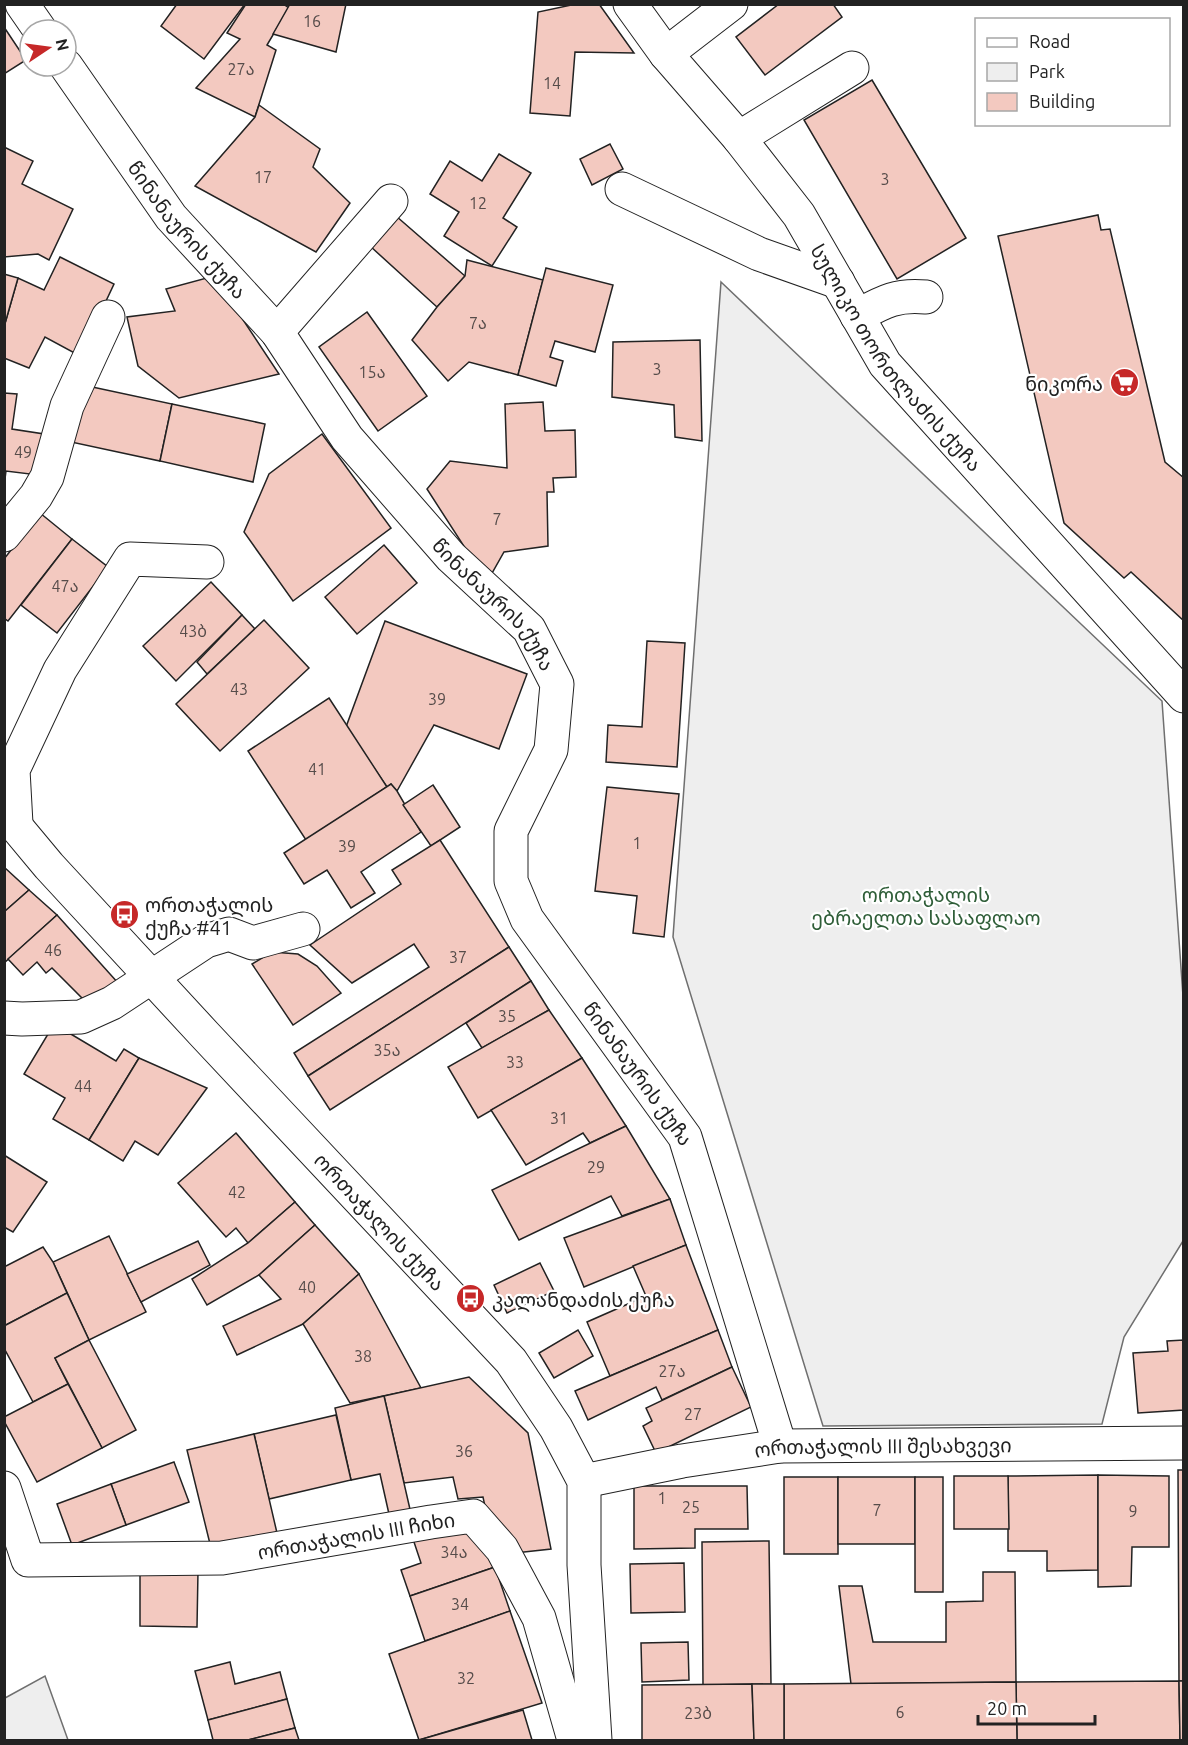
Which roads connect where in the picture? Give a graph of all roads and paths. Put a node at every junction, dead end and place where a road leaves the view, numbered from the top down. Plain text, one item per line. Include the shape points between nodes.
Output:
1 (22, 4) edge
2 (630, 4) edge
3 (731, 4) edge
4 (32, 18) edge
5 (666, 54) junction
6 (852, 68) dead end
7 (74, 78) edge
8 (739, 138) junction
9 (622, 189) dead end
10 (392, 201) dead end
11 (838, 282) junction
12 (926, 297) dead end
13 (857, 316) junction
14 (108, 317) dead end
15 (277, 332) junction
16 (4, 535) edge
17 (207, 562) dead end
18 (1184, 696) edge
19 (10, 818) edge
20 (303, 929) dead end
21 (153, 977) junction
22 (4, 1018) edge
23 (1184, 1443) edge
24 (780, 1446) junction
25 (584, 1481) junction
26 (4, 1488) edge
27 (574, 1740) edge
28 (595, 1740) edge

1 - 4 street
2 - 5 street, სულიკო თორთლაძის ქუჩა
3 - 5 street
5 - 8 street, სულიკო თორთლაძის ქუჩა
6 - 8 street
7 - 15 street, წინანაურის ქუჩა via 171,217
8 - 11 street, სულიკო თორთლაძის ქუჩა via 799,215
9 - 11 street via 759,254
10 - 15 street
11 - 13 street, სულიკო თორთლაძის ქუჩა
12 - 13 street via 889,298
13 - 18 street, სულიკო თორთლაძის ქუჩა via 885,364
14 - 16 street via 67,406 47,477
15 - 24 street, წინანაურის ქუჩა via 347,438 451,557 529,629 557,684 550,750 511,831 511,881 527,919 686,1137
17 - 19 street via 130,559 60,670 13,770
19 - 21 street, ორთაჭალის ქუჩა via 49,866
20 - 21 street via 253,943 229,934 206,941
21 - 22 street via 81,1017
21 - 25 street, ორთაჭალის ქუჩა via 511,1361 556,1428
23 - 24 street, ორთაჭალის III შესახვევი
24 - 25 street, ორთაჭალის III შესახვევი
25 - 28 street, ორთაჭალის ქუჩა via 584,1565
26 - 27 street, ორთაჭალის III ჩიხი via 28,1560 222,1558 473,1516 502,1549 539,1618

